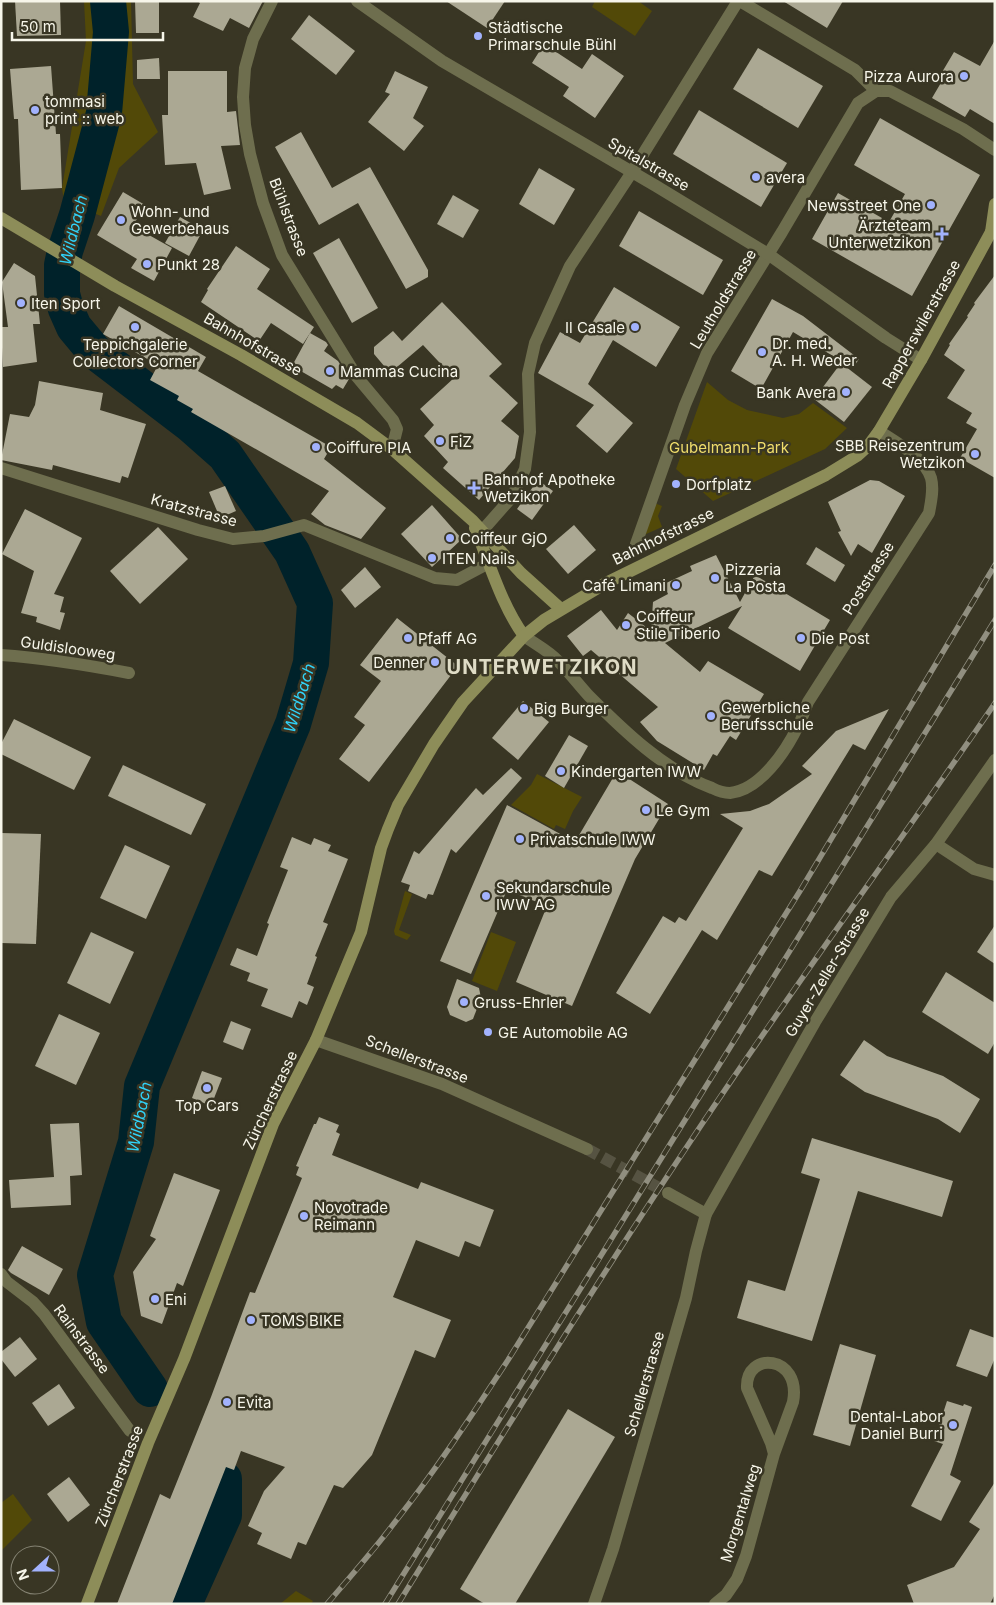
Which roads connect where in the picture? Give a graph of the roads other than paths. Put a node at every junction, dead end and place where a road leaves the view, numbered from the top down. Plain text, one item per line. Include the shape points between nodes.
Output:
1 (272, 1) edge
2 (357, 1) edge
3 (739, 1) edge
4 (876, 91) junction
5 (995, 150) edge
6 (632, 172) junction
7 (995, 204) edge
8 (1, 218) edge
9 (993, 230) edge
10 (768, 254) junction
11 (921, 360) junction
12 (879, 431) junction
13 (392, 449) junction
14 (1, 468) edge
15 (477, 526) junction
16 (636, 544) dead end
17 (489, 563) junction
18 (561, 608) junction
19 (524, 636) junction
20 (1, 656) edge
21 (129, 673) dead end
22 (995, 760) edge
23 (936, 844) junction
24 (995, 875) edge
25 (316, 1040) junction
26 (588, 1149) tunnel mouth
27 (668, 1193) tunnel mouth
28 (706, 1214) junction
29 (1, 1274) edge
30 (130, 1432) dead end
31 (774, 1454) junction
32 (597, 1603) edge
33 (87, 1604) edge
34 (715, 1604) edge

1 - 13 street, Bühlstrasse via 253,39 245,68 245,125 263,203 282,255 357,377 393,420 397,429
2 - 6 street, Spitalstrasse via 442,61
3 - 4 street via 855,70
3 - 6 street
4 - 5 street via 890,91 963,129
4 - 10 street, Leutholdstrasse via 858,103
6 - 10 street, Spitalstrasse
6 - 15 street via 570,266 534,343 528,374 530,432 525,469 512,497
7 - 9 main road, Rapperswilerstrasse
8 - 13 main road, Bahnhofstrasse via 357,423
9 - 11 main road, Rapperswilerstrasse
10 - 11 street, Spitalstrasse
10 - 16 street, Leutholdstrasse via 707,354 685,405
11 - 12 main road, Rapperswilerstrasse
12 - 18 main road, Bahnhofstrasse via 868,446 845,465 597,587
12 - 19 street, Poststrasse via 920,461 931,478 929,513 808,702 777,762 744,788 731,793 722,792 700,784 662,760 622,728 557,660
13 - 15 main road, Bahnhofstrasse
14 - 17 street, Kratzstrasse via 233,539 264,536 304,526 435,578 457,580
15 - 17 main road, Bahnhofstrasse
15 - 18 main road, Bahnhofstrasse via 521,573
17 - 19 main road, Bahnhofstrasse via 513,620
18 - 19 main road, Bahnhofstrasse
19 - 25 main road, Zürcherstrasse via 463,702 398,805 381,848 361,932
20 - 21 street, Guldislooweg via 28,657
22 - 23 street, Guyer-Zeller-Strasse
23 - 24 street via 974,869
23 - 28 street, Guyer-Zeller-Strasse via 891,897 815,1022
25 - 26 street, Schellerstrasse via 442,1084
25 - 33 main road, Zürcherstrasse via 273,1124
27 - 28 street
28 - 32 street, Schellerstrasse via 683,1307
29 - 30 street, Rainstrasse via 44,1314
31 - 31 street, Morgentalweg via 793,1402 794,1384 785,1369 769,1363 754,1368 747,1379 747,1388
31 - 34 street, Morgentalweg via 737,1579

